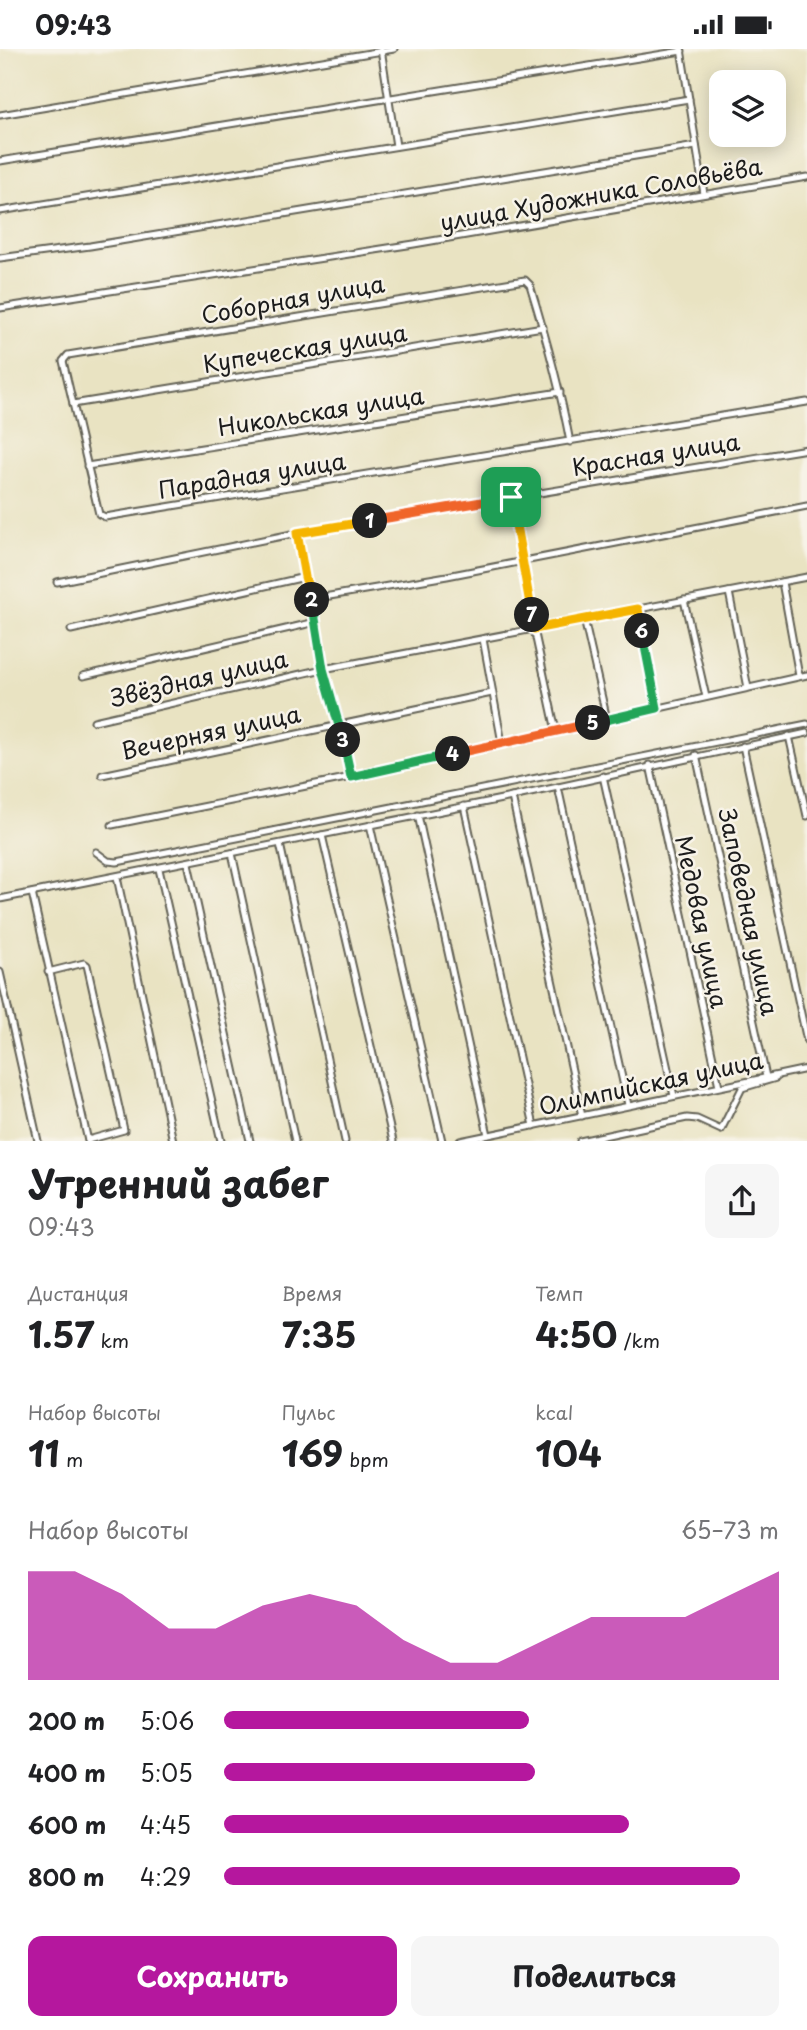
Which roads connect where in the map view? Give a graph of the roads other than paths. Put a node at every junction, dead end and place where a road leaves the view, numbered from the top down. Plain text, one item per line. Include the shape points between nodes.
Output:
1 (394, 49) edge
2 (381, 50) edge
3 (681, 50) edge
4 (387, 99) junction
5 (689, 99) junction
6 (0, 115) edge
7 (396, 146) junction
8 (696, 146) junction
9 (0, 161) edge
10 (807, 179) edge
11 (704, 194) junction
12 (0, 211) edge
13 (0, 258) edge
14 (0, 308) edge
15 (543, 327) junction
16 (64, 358) joint
17 (560, 392) junction
18 (807, 402) edge
19 (73, 404) junction
20 (570, 442) junction
21 (807, 449) edge
22 (87, 466) junction
23 (511, 497) junction
24 (807, 506) edge
25 (297, 533) junction
26 (522, 561) junction
27 (305, 577) junction
28 (807, 577) edge
29 (57, 582) dead end
30 (782, 582) junction
31 (729, 592) junction
32 (312, 599) junction
33 (684, 600) junction
34 (638, 609) junction
35 (584, 619) junction
36 (316, 622) junction
37 (534, 629) junction
38 (71, 630) dead end
39 (483, 639) junction
40 (323, 669) junction
41 (807, 675) edge
42 (83, 676) dead end
43 (799, 677) junction
44 (748, 688) junction
45 (492, 693) junction
46 (706, 697) junction
47 (657, 708) junction
48 (607, 720) junction
49 (94, 721) dead end
50 (340, 723) junction
51 (807, 724) edge
52 (556, 731) junction
53 (807, 733) edge
54 (789, 736) junction
55 (502, 743) junction
56 (743, 746) junction
57 (696, 755) junction
58 (650, 765) junction
59 (102, 775) dead end
60 (603, 776) junction
61 (351, 777) junction
62 (558, 787) junction
63 (512, 797) junction
64 (464, 806) junction
65 (418, 815) junction
66 (807, 816) edge
67 (112, 825) dead end
68 (370, 825) junction
69 (323, 835) junction
70 (280, 844) junction
71 (96, 852) dead end
72 (232, 853) junction
73 (188, 863) junction
74 (159, 869) junction
75 (117, 877) junction
76 (32, 893) junction
77 (0, 899) edge
78 (0, 972) edge
79 (48, 972) junction
80 (807, 1041) edge
81 (807, 1071) edge
82 (766, 1077) junction
83 (719, 1086) junction
84 (674, 1096) junction
85 (628, 1105) junction
86 (582, 1116) junction
87 (534, 1126) junction
88 (488, 1135) junction
89 (38, 1141) edge
90 (88, 1141) edge
91 (173, 1141) edge
92 (220, 1141) edge
93 (250, 1141) edge
94 (295, 1141) edge
95 (345, 1141) edge
96 (393, 1141) edge
97 (442, 1141) edge
98 (460, 1141) edge
99 (580, 1141) edge

1 - 2 street
2 - 4 street
2 - 6 street
3 - 4 street
3 - 5 street
4 - 7 street
4 - 9 street
5 - 7 street
5 - 8 street
7 - 12 street
8 - 11 street
8 - 13 street
10 - 11 street, улица Художника Соловьёва
11 - 14 street, улица Художника Соловьёва
15 - 16 street, Соборная улица via 528,281 523,280
15 - 17 street
15 - 19 street, Купеческая улица
16 - 19 street, Парадная улица
17 - 20 street
17 - 22 street, Никольская улица
18 - 20 street, Парадная улица
19 - 22 street, Парадная улица
20 - 22 street, Парадная улица via 105,517 99,514
21 - 23 street, Красная улица
23 - 25 street, Красная улица
23 - 26 street
24 - 26 street
25 - 27 street
25 - 29 street, Красная улица
26 - 32 street
26 - 37 street
27 - 32 street
27 - 38 street
28 - 30 street, Звёздная улица
30 - 31 street, Звёздная улица
30 - 43 street
31 - 33 street, Звёздная улица
31 - 44 street
32 - 36 street
33 - 34 street, Звёздная улица
33 - 46 street
34 - 35 street, Звёздная улица
34 - 47 street
35 - 37 street, Звёздная улица
35 - 48 street
36 - 40 street
36 - 42 street
37 - 39 street, Звёздная улица
37 - 52 street
39 - 40 street, Звёздная улица
39 - 45 street
40 - 49 street, Звёздная улица
40 - 50 street
41 - 43 street
43 - 44 street
44 - 46 street
45 - 50 street, Вечерняя улица
45 - 55 street
46 - 47 street
47 - 48 street
48 - 52 street
50 - 59 street, Вечерняя улица
50 - 61 street
51 - 71 street via 117,862
52 - 55 street
53 - 54 street
54 - 56 street
54 - 66 street
55 - 61 street
56 - 57 street
56 - 80 street
57 - 58 street
57 - 82 street, Заповедная улица
58 - 60 street
58 - 83 street, Медовая улица
60 - 62 street
60 - 84 street
61 - 67 street
62 - 63 street
62 - 85 street
63 - 64 street
63 - 86 street
64 - 65 street
64 - 87 street
65 - 68 street
65 - 88 street
68 - 69 street
68 - 97 street
69 - 70 street
69 - 96 street
70 - 72 street
70 - 95 street
72 - 73 street
72 - 94 street
73 - 74 street
73 - 93 street
74 - 75 street
74 - 92 street
75 - 76 street
75 - 91 street
76 - 77 street
76 - 79 street
78 - 89 street
79 - 90 street
79 - 90 street via 87,965 124,1129
81 - 82 street, Олимпийская улица
81 - 99 street, Олимпийская улица via 742,1088 721,1130 687,1118
82 - 83 street, Олимпийская улица
83 - 84 street, Олимпийская улица
84 - 85 street, Олимпийская улица
85 - 86 street, Олимпийская улица
86 - 87 street, Олимпийская улица
87 - 88 street, Олимпийская улица
88 - 98 street, Олимпийская улица

